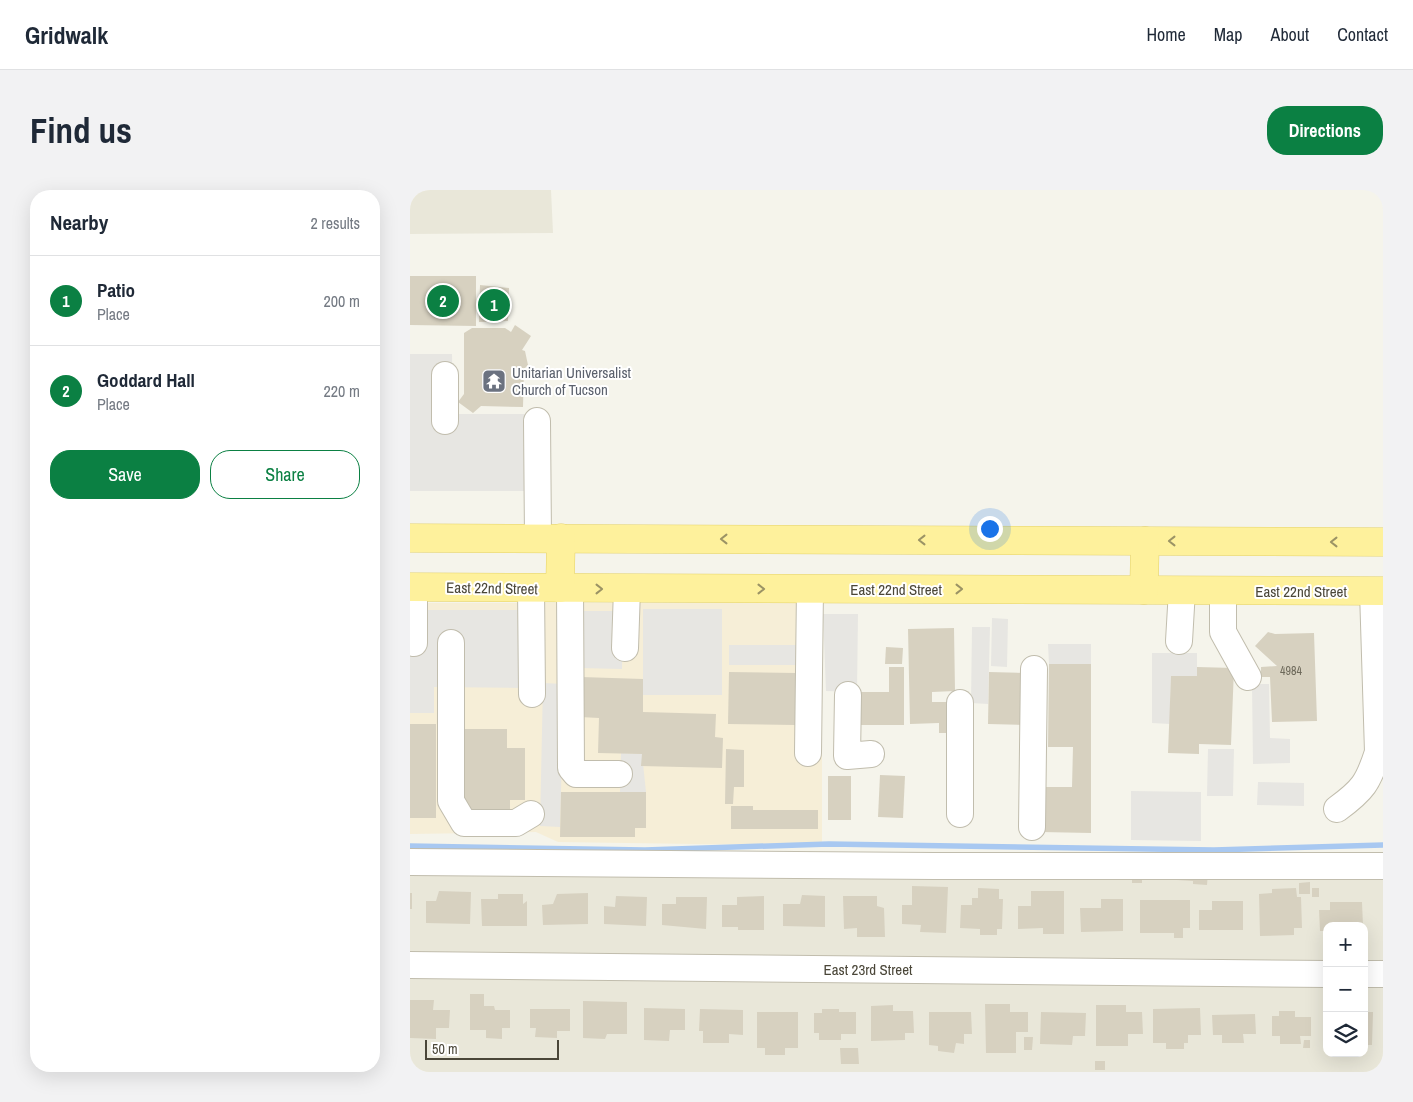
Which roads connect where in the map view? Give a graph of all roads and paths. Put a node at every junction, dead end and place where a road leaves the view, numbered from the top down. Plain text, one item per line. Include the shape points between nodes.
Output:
1 (445, 375) dead end
2 (445, 421) dead end
3 (538, 421) dead end
4 (410, 538) edge
5 (550, 538) junction
6 (1145, 541) junction
7 (1383, 542) edge
8 (412, 587) edge
9 (531, 588) junction
10 (565, 588) junction
11 (627, 589) junction
12 (810, 589) junction
13 (1144, 590) junction
14 (1182, 590) junction
15 (1223, 590) junction
16 (1378, 591) edge
17 (1179, 641) dead end
18 (414, 643) dead end
19 (451, 643) dead end
20 (625, 648) dead end
21 (1034, 669) dead end
22 (1248, 677) dead end
23 (532, 694) dead end
24 (848, 695) dead end
25 (960, 703) dead end
26 (808, 753) dead end
27 (871, 754) dead end
28 (619, 774) dead end
29 (1337, 809) dead end
30 (531, 814) dead end
31 (960, 814) dead end
32 (1032, 827) dead end
33 (410, 862) edge
34 (1383, 866) edge
35 (410, 966) edge
36 (1323, 974) edge
37 (1368, 974) edge
38 (1383, 974) edge

1 - 2 street
3 - 5 street
4 - 5 main road
6 -> 5 main road
5 - 10 main road
7 -> 6 main road
6 - 13 main road
8 - 9 main road, East 22nd Street
8 - 18 street
9 - 10 main road, East 22nd Street
9 - 23 street
10 -> 11 main road, East 22nd Street
10 - 28 street via 571,768 576,774
11 -> 12 main road, East 22nd Street
11 - 20 street
12 -> 13 main road, East 22nd Street
12 - 26 street
13 - 14 main road, East 22nd Street
14 - 15 main road, East 22nd Street
14 - 17 street
15 - 16 main road, East 22nd Street
15 - 22 street via 1223,632
16 - 29 street via 1378,752 1360,792
19 - 30 street via 451,801 464,823 516,822
21 - 32 street
24 - 27 street via 847,756
25 - 31 street
33 - 34 street
35 - 36 street, East 23rd Street
37 - 38 street

